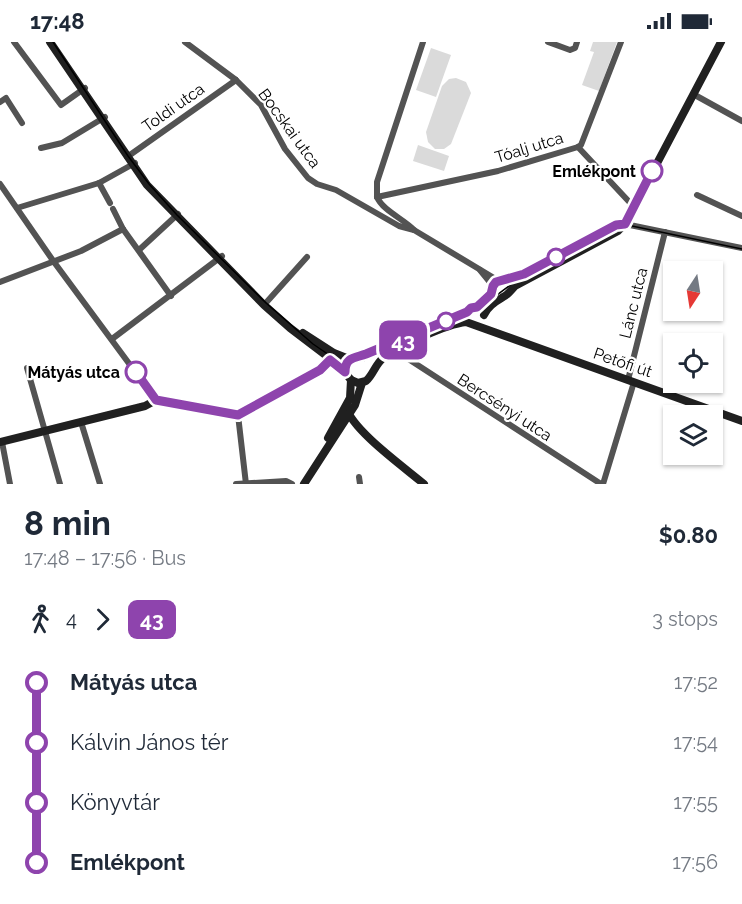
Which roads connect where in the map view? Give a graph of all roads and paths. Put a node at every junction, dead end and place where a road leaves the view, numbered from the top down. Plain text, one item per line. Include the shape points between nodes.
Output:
1 (15, 42) edge
2 (50, 42) edge
3 (55, 42) edge
4 (185, 42) edge
5 (423, 42) edge
6 (548, 42) edge
7 (577, 42) edge
8 (621, 42) edge
9 (721, 42) edge
10 (236, 80) junction
11 (84, 89) junction
12 (693, 94) junction
13 (0, 102) edge
14 (104, 118) junction
15 (742, 121) edge
16 (22, 123) dead end
17 (578, 147) junction
18 (41, 148) dead end
19 (128, 156) junction
20 (134, 164) junction
21 (99, 183) junction
22 (0, 184) edge
23 (697, 195) dead end
24 (377, 197) junction
25 (633, 207) junction
26 (17, 208) junction
27 (177, 215) junction
28 (742, 216) edge
29 (625, 224) junction
30 (123, 229) junction
31 (414, 230) junction
32 (665, 232) junction
33 (742, 248) edge
34 (139, 250) junction
35 (307, 256) dead end
36 (221, 257) junction
37 (54, 262) junction
38 (0, 282) edge
39 (496, 284) junction
40 (509, 291) junction
41 (171, 296) junction
42 (501, 298) junction
43 (266, 303) junction
44 (477, 307) junction
45 (467, 312) junction
46 (484, 317) junction
47 (473, 323) junction
48 (493, 332) junction
49 (112, 339) junction
50 (396, 351) junction
51 (362, 356) junction
52 (349, 359) junction
53 (328, 362) junction
54 (27, 368) dead end
55 (373, 371) junction
56 (345, 372) junction
57 (351, 380) junction
58 (631, 381) junction
59 (362, 383) junction
60 (156, 400) junction
61 (347, 411) junction
62 (238, 415) junction
63 (742, 421) edge
64 (81, 422) junction
65 (360, 429) junction
66 (45, 431) junction
67 (335, 436) junction
68 (1, 442) edge
69 (316, 463) junction
70 (246, 483) edge
71 (10, 484) edge
72 (60, 484) edge
73 (100, 484) edge
74 (236, 484) edge
75 (292, 484) edge
76 (304, 484) edge
77 (424, 484) edge
78 (602, 484) edge

1 - 11 street via 61,105
2 - 11 street
3 - 11 street
4 - 10 street, Bocskai utca
5 - 24 street via 378,182
6 - 7 street via 570,50
8 - 17 street, Tóalj utca
9 - 12 street
10 - 19 street, Toldi utca
10 - 31 street, Bocskai utca via 261,105 285,149 308,178 399,226
11 - 14 street
12 - 15 street
12 - 25 street
13 - 16 street via 6,98
14 - 18 street via 62,143
14 - 19 street
17 - 24 street, Tóalj utca via 498,171
17 - 25 street
19 - 20 street
20 - 21 street
20 - 27 street
21 - 26 street
21 - 30 street
22 - 26 street
23 - 28 street
24 - 31 street, Bocskai utca
25 - 29 street
26 - 37 street
27 - 34 street
27 - 36 street
29 - 32 street
29 - 39 street
29 - 40 street
30 - 34 street
30 - 37 street
31 - 39 street, Bocskai utca via 472,264
32 - 33 street
32 - 58 street, Lánc utca
34 - 41 street
35 - 43 street
36 - 41 street
36 - 43 street
37 - 38 street
37 - 49 street
39 - 40 street via 507,284
39 - 42 street via 494,294
39 - 44 street
40 - 42 street
41 - 49 street
42 - 46 street via 486,309
43 - 52 street via 309,337
43 - 53 street
44 - 45 street
44 - 46 street
45 - 47 street
45 - 51 street
46 - 47 street
46 - 48 street
47 - 48 street, Petőfi út
47 - 50 street via 452,325
48 - 58 street, Petőfi út
49 - 60 street
50 - 55 street via 384,357
50 - 78 street, Bercsényi utca
51 - 52 street
51 - 55 street via 371,362
52 - 56 street
53 - 56 street
53 - 62 street
54 - 66 street
55 - 59 street
56 - 57 street
57 - 59 street
57 - 61 street
58 - 63 street, Petőfi út
58 - 78 street, Lánc utca
59 - 61 street via 355,405
60 - 62 street
60 - 64 street
61 - 65 street
61 - 67 street
61 - 69 street via 332,430
62 - 70 street
64 - 66 street
64 - 73 street
65 - 67 street via 346,428
65 - 77 street
66 - 68 street
66 - 72 street
67 - 69 street
68 - 71 street
69 - 76 street
70 - 74 street
70 - 75 street

